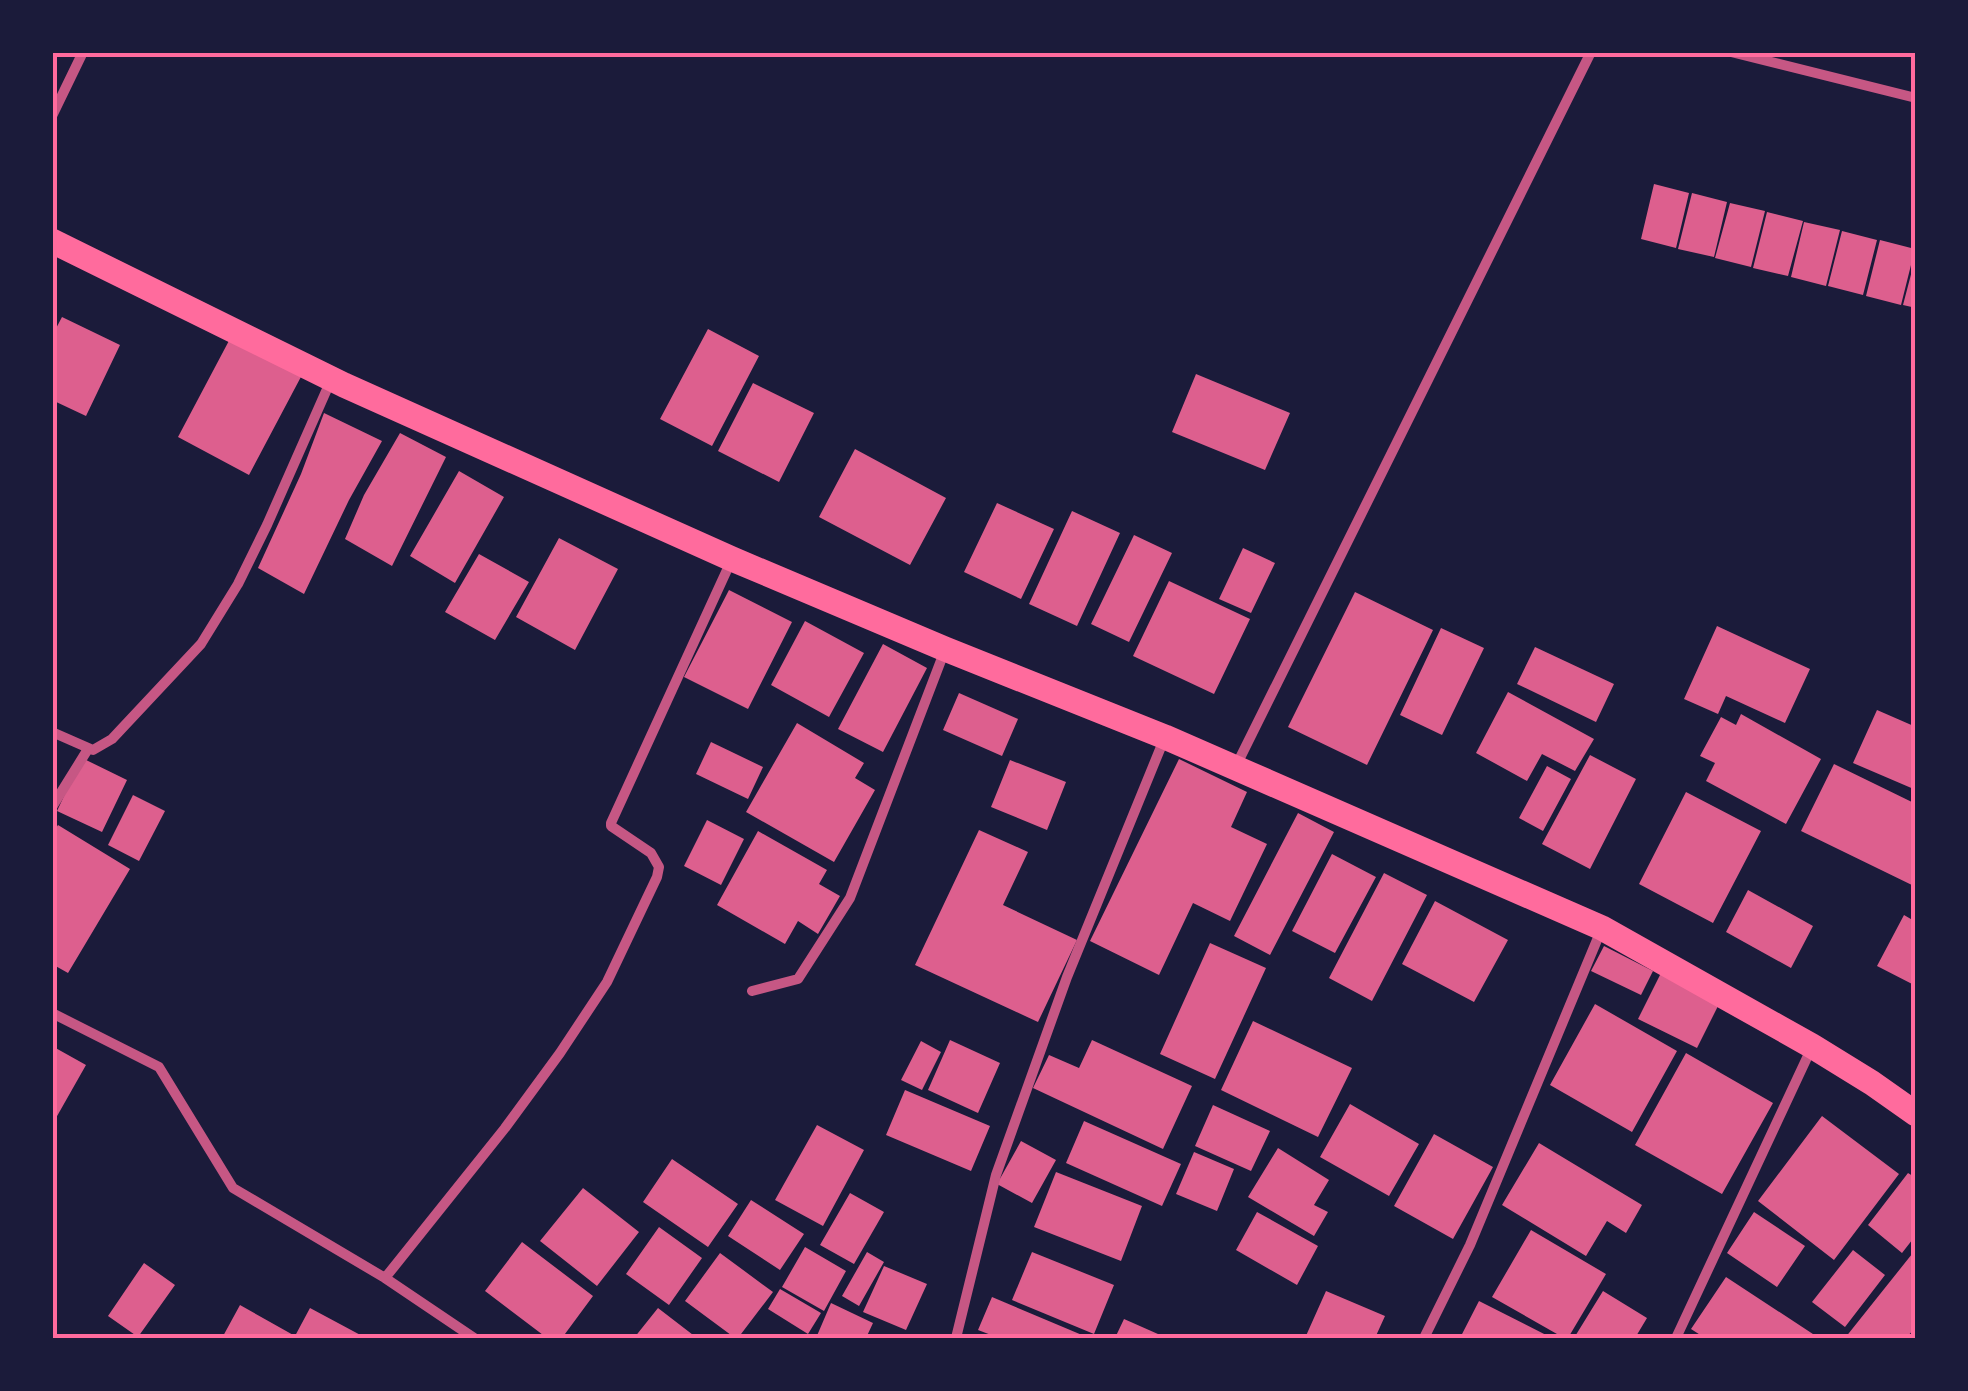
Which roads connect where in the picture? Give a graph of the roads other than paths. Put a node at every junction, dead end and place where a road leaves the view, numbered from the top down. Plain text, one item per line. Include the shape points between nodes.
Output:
1 (83, 52) edge
2 (1591, 52) edge
3 (1732, 52) edge
4 (1916, 98) edge
5 (52, 116) edge
6 (52, 241) edge
7 (331, 379) junction
8 (732, 559) junction
9 (945, 650) junction
10 (52, 732) edge
11 (1165, 737) junction
12 (88, 748) junction
13 (1235, 769) junction
14 (52, 807) edge
15 (1602, 928) junction
16 (752, 991) dead end
17 (52, 1013) edge
18 (1812, 1046) junction
19 (1916, 1114) edge
20 (386, 1278) junction
21 (474, 1338) edge
22 (956, 1338) edge
23 (1424, 1338) edge
24 (1676, 1338) edge

1 - 5 street
2 - 13 street
3 - 4 street
6 - 7 main road
7 - 8 main road
7 - 12 street via 267,525 202,644 112,740
8 - 9 main road
8 - 20 street via 610,823 660,867 607,982 516,1113
9 - 11 main road
9 - 16 street via 850,898 798,979
10 - 12 street
11 - 13 main road
11 - 22 street via 1067,977 1003,1157
12 - 14 street
13 - 15 main road
15 - 18 main road
15 - 23 street via 1470,1245
17 - 20 street via 159,1067 233,1188
18 - 19 main road
18 - 24 street
20 - 21 street

